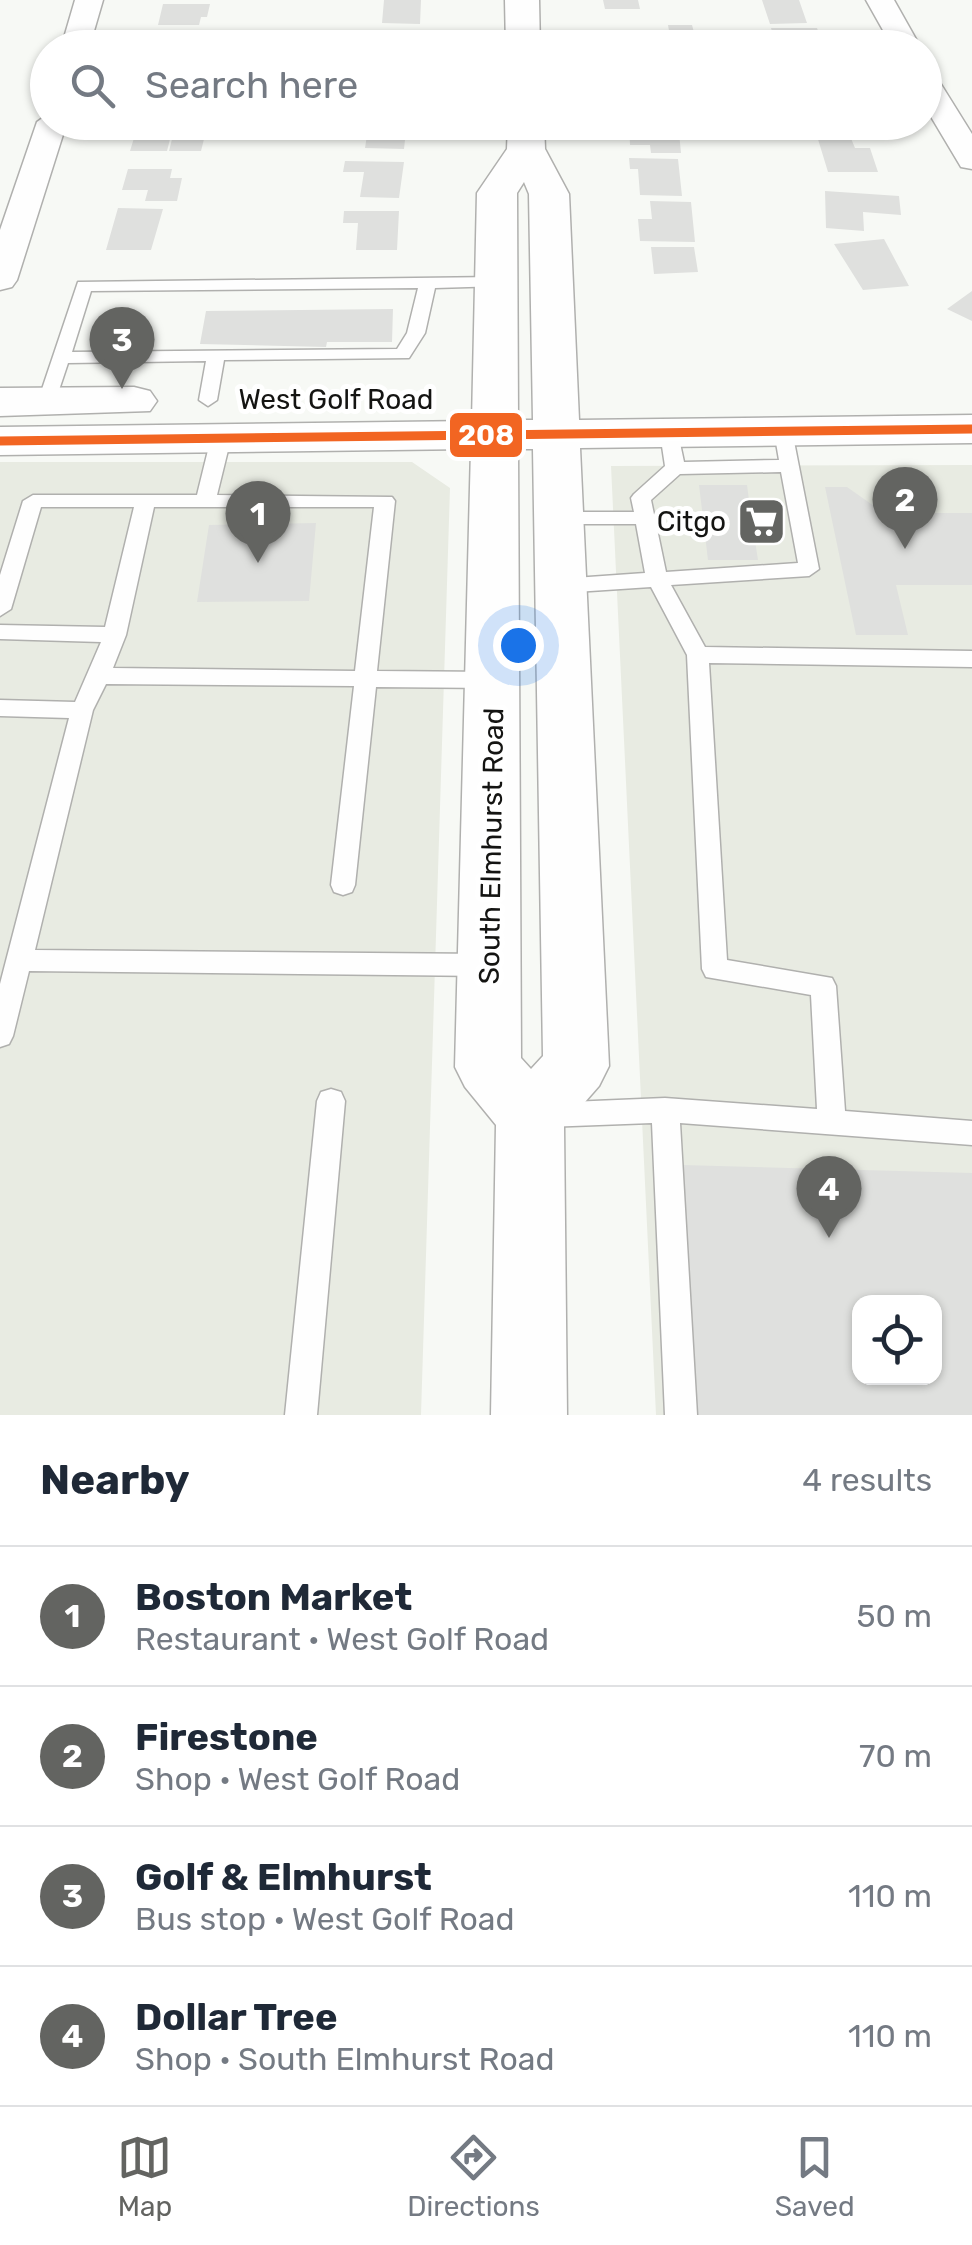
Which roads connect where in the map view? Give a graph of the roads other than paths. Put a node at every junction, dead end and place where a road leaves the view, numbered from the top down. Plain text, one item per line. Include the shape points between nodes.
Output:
1 (89, 0) edge
2 (522, 0) edge
3 (880, 0) edge
4 (80, 30) edge
5 (523, 30) edge
6 (896, 30) edge
7 (942, 109) edge
8 (46, 140) edge
9 (524, 140) edge
10 (528, 140) edge
11 (972, 160) edge
12 (0, 280) edge
13 (496, 282) junction
14 (428, 283) junction
15 (216, 355) junction
16 (61, 358) junction
17 (972, 392) edge
18 (47, 401) junction
19 (0, 402) edge
20 (496, 416) junction
21 (556, 416) junction
22 (214, 419) junction
23 (972, 429) edge
24 (0, 440) edge
25 (786, 449) junction
26 (672, 450) junction
27 (145, 501) junction
28 (205, 501) junction
29 (558, 518) junction
30 (645, 518) junction
31 (657, 579) junction
32 (560, 586) junction
33 (0, 609) edge
34 (0, 632) edge
35 (115, 635) junction
36 (698, 655) junction
37 (972, 658) edge
38 (102, 676) junction
39 (364, 679) junction
40 (493, 680) junction
41 (0, 708) edge
42 (82, 710) junction
43 (343, 885) dead end
44 (20, 960) junction
45 (490, 965) junction
46 (0, 1036) edge
47 (331, 1101) dead end
48 (665, 1110) junction
49 (530, 1116) junction
50 (832, 1123) junction
51 (972, 1133) edge
52 (302, 1415) edge
53 (529, 1415) edge
54 (681, 1415) edge

1 - 4 street
2 - 5 main road
3 - 6 street
7 - 11 street
8 - 12 street
9 - 13 main road, South Elmhurst Road via 497,193
10 - 21 main road, South Elmhurst Road via 549,194
13 - 14 lane
13 - 20 main road, South Elmhurst Road
14 - 15 lane via 403,354
14 - 16 lane via 84,286
15 - 16 lane
15 - 22 lane
16 - 18 lane
17 - 21 main road, West Golf Road
18 - 19 main road, West Golf Road
18 - 22 main road, West Golf Road
20 - 21 main road, West Golf Road
20 - 22 main road, West Golf Road
20 - 40 main road, South Elmhurst Road
21 - 26 main road, West Golf Road
21 - 29 main road, South Elmhurst Road
22 - 24 main road, West Golf Road
22 - 28 lane
23 - 25 main road, West Golf Road
25 - 26 main road, West Golf Road
25 - 31 lane via 809,569
26 - 30 lane via 641,498
27 - 28 lane
27 - 33 lane via 34,501
27 - 35 lane
28 - 39 lane via 385,501
29 - 30 lane
29 - 32 main road, South Elmhurst Road
30 - 31 lane
31 - 32 lane
31 - 36 lane
32 - 49 main road, South Elmhurst Road via 576,1066
34 - 35 lane
35 - 38 lane
36 - 37 lane
36 - 50 lane via 716,969 823,986
38 - 39 lane
38 - 42 lane
39 - 40 lane
39 - 43 lane
40 - 45 main road, South Elmhurst Road
41 - 42 lane
42 - 44 lane
44 - 45 lane
44 - 46 lane
45 - 49 main road, South Elmhurst Road via 488,1067
47 - 52 lane
48 - 49 lane
48 - 50 lane
48 - 54 lane
49 - 53 main road
50 - 51 lane

